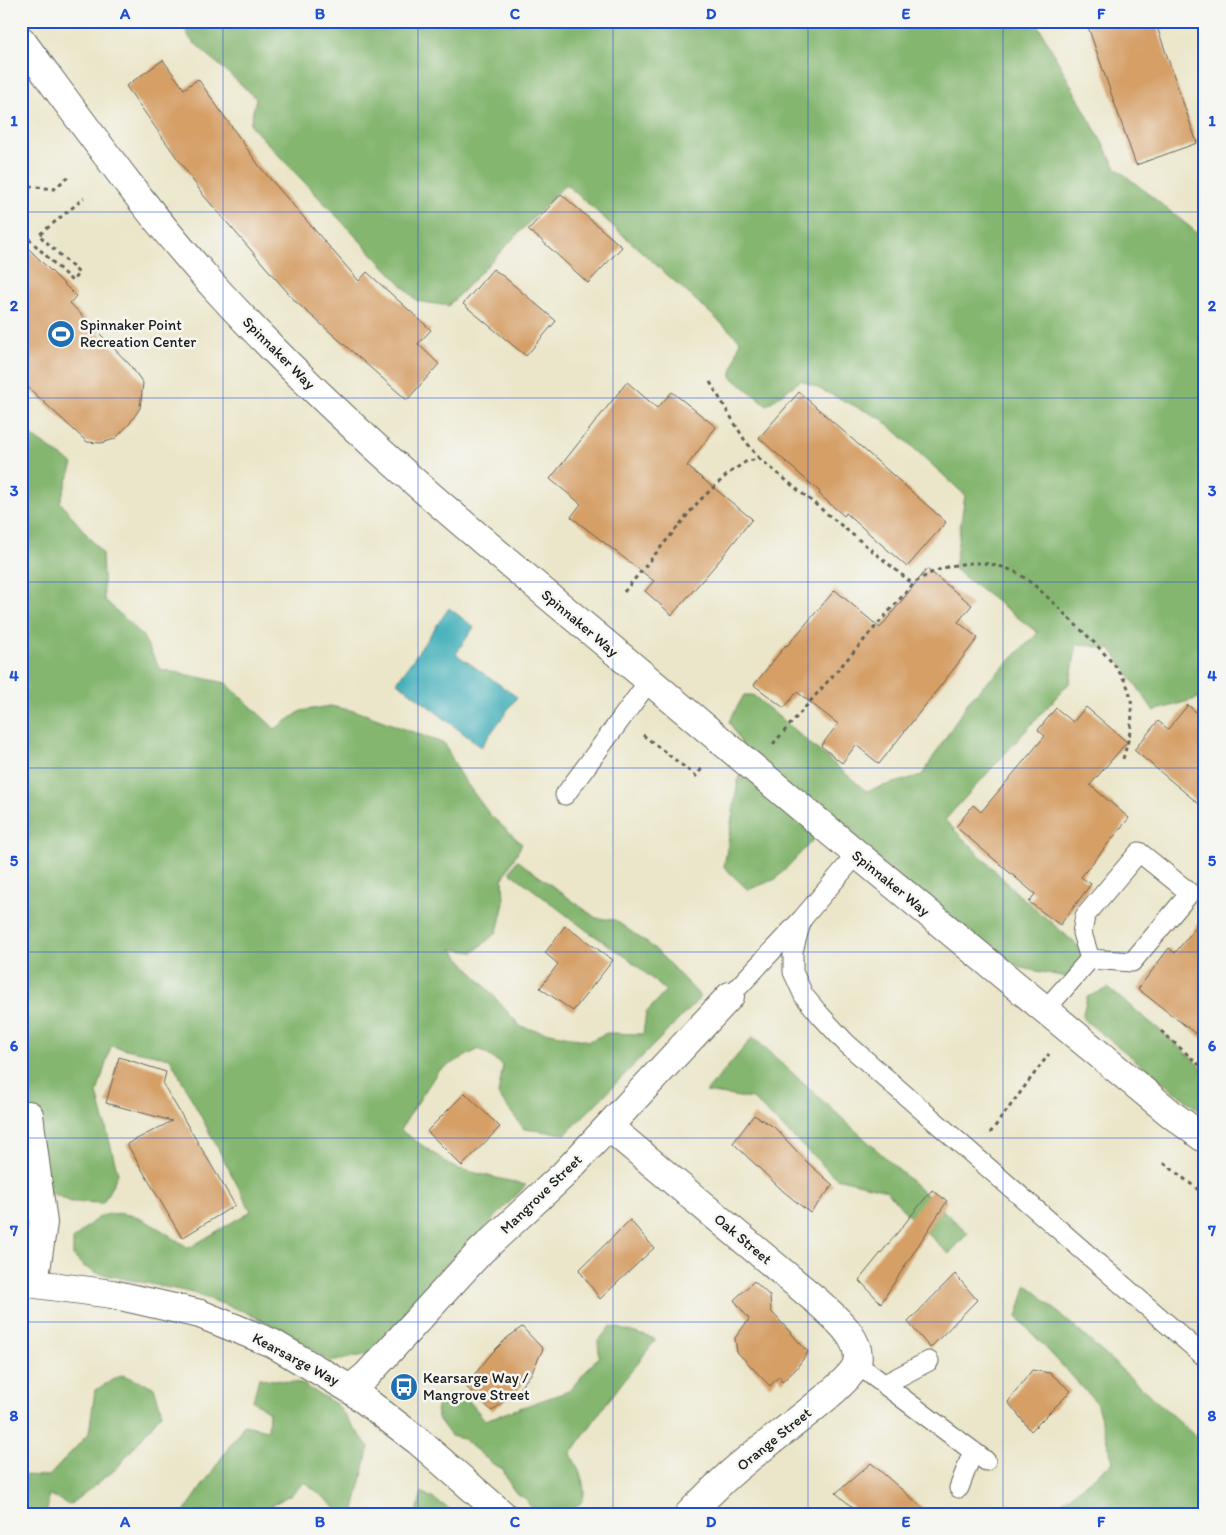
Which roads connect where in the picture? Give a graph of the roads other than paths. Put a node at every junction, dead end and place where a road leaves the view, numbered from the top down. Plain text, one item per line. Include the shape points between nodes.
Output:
1 (21, 40) edge
2 (649, 681) junction
3 (565, 794) dead end
4 (857, 854) junction
5 (802, 919) junction
6 (1090, 959) junction
7 (730, 996) joint
8 (1046, 1010) junction
9 (29, 1115) dead end
10 (609, 1127) junction
11 (1205, 1139) edge
12 (27, 1283) edge
13 (1205, 1357) edge
14 (929, 1361) dead end
15 (857, 1364) junction
16 (885, 1384) junction
17 (350, 1388) junction
18 (959, 1488) dead end
19 (502, 1514) edge
20 (689, 1514) edge

1 - 2 street, Spinnaker Way via 167,233 269,346 442,506
2 - 3 lane
2 - 4 street, Spinnaker Way
4 - 5 lane
4 - 8 street, Spinnaker Way
5 - 7 lane
5 - 13 lane via 793,951 793,972 804,996 846,1043
6 - 6 lane via 1132,962 1190,893 1139,852 1086,916 1082,933
6 - 8 lane
7 - 10 street, Mangrove Street
8 - 11 street, Spinnaker Way
9 - 12 street via 43,1223
10 - 15 street, Oak Street via 771,1274 818,1302 856,1342
10 - 17 street, Mangrove Street via 480,1252 367,1375
12 - 17 street, Kearsarge Way via 112,1294 200,1314 272,1343
14 - 16 lane
15 - 16 lane
15 - 20 street, Orange Street via 826,1397 742,1463
16 - 18 lane via 979,1456
17 - 19 street, Kearsarge Way via 418,1441

